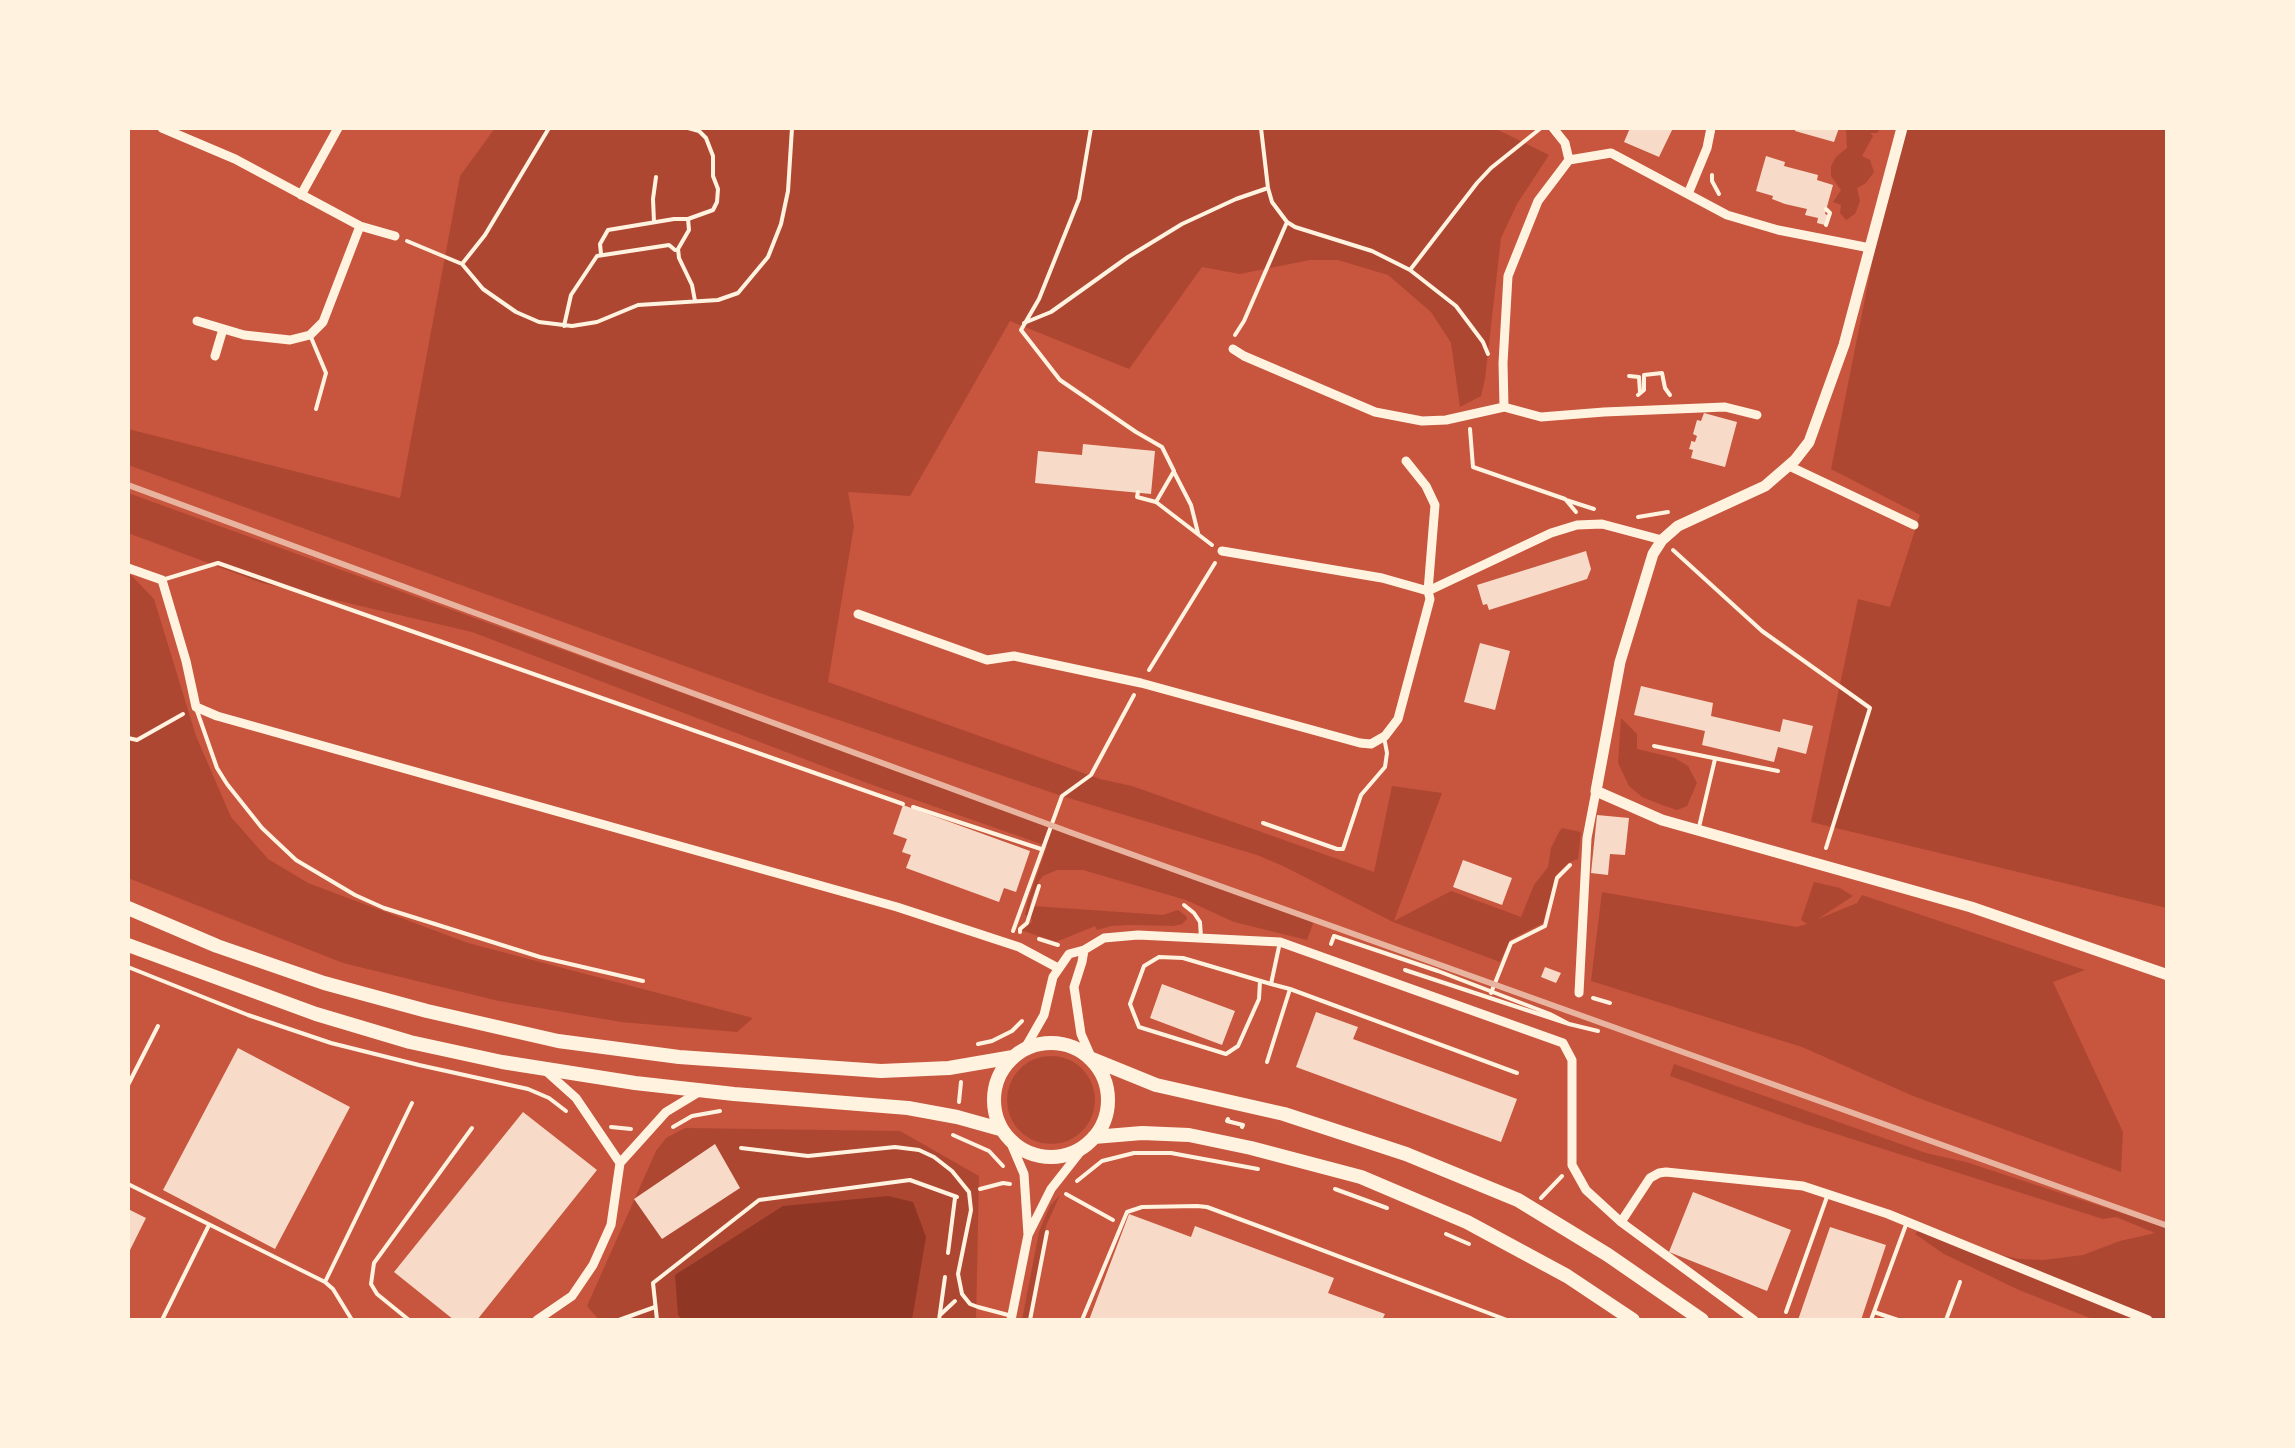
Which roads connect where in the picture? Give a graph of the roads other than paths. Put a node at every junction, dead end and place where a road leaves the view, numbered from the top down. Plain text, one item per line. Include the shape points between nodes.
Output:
1 (162, 128) edge
2 (338, 128) edge
3 (1553, 128) edge
4 (1711, 128) edge
5 (1902, 128) edge
6 (1569, 160) junction
7 (1688, 194) junction
8 (302, 195) junction
9 (360, 226) junction
10 (395, 236) road end
11 (1870, 248) junction
12 (197, 322) dead end
13 (222, 329) junction
14 (310, 335) junction
15 (1233, 349) road end
16 (214, 356) dead end
17 (1504, 407) junction
18 (316, 409) dead end
19 (1757, 415) dead end
20 (1406, 461) dead end
21 (1789, 466) junction
22 (1914, 525) dead end
23 (1662, 540) junction
24 (1222, 551) road end
25 (128, 568) edge
26 (162, 580) junction
27 (1428, 591) junction
28 (858, 614) dead end
29 (196, 707) junction
30 (1384, 737) junction
31 (1654, 746) dead end
32 (1715, 759) junction
33 (1778, 771) dead end
34 (1596, 791) junction
35 (903, 804) road end
36 (1263, 823) dead end
37 (1698, 831) junction
38 (1184, 905) dead end
39 (128, 908) edge
40 (1201, 938) junction
41 (1280, 942) junction
42 (128, 945) edge
43 (1084, 950) junction
44 (1058, 968) junction
45 (2168, 975) edge
46 (643, 980) dead end
47 (1260, 981) junction
48 (1270, 984) junction
49 (1290, 989) junction
50 (1579, 993) road end
51 (158, 1026) dead end
52 (1018, 1054) junction
53 (1092, 1059) junction
54 (1267, 1062) dead end
55 (544, 1070) junction
56 (1517, 1073) dead end
57 (128, 1085) edge
58 (701, 1091) junction
59 (412, 1104) dead end
60 (472, 1128) dead end
61 (1005, 1135) junction
62 (1089, 1142) junction
63 (742, 1148) dead end
64 (620, 1163) junction
65 (128, 1184) edge
66 (1828, 1194) junction
67 (1621, 1222) junction
68 (1907, 1222) junction
69 (210, 1224) junction
70 (1028, 1235) junction
71 (325, 1282) junction
72 (1960, 1282) dead end
73 (1786, 1312) dead end
74 (1874, 1312) junction
75 (1011, 1318) edge
76 (162, 1320) edge
77 (352, 1320) edge
78 (408, 1320) edge
79 (537, 1320) edge
80 (1082, 1320) edge
81 (1507, 1320) edge
82 (1633, 1320) edge
83 (1702, 1320) edge
84 (1754, 1320) edge
85 (1871, 1320) edge
86 (1898, 1320) edge
87 (1946, 1320) edge
88 (2148, 1320) edge

1 - 8 street
2 - 8 street
3 - 6 street
4 - 7 street
5 - 11 street
6 - 7 street via 1611,153
6 - 17 street via 1538,202 1508,276
7 - 11 street via 1727,216
8 - 9 street
9 - 10 street
9 - 14 street via 323,322
11 - 21 street via 1815,430
12 - 13 street
13 - 14 street via 290,340
13 - 16 street
14 - 18 lane via 326,374
15 - 17 street via 1375,412 1422,421
17 - 19 street via 1541,418 1725,407
20 - 27 street via 1435,505
21 - 22 street
21 - 23 street via 1760,489 1678,526
23 - 27 street via 1584,524
23 - 34 street via 1626,640
24 - 27 street
25 - 26 street
26 - 29 street
26 - 35 lane via 218,563
27 - 30 street via 1398,720
28 - 30 street via 987,660 1014,656 1360,743
29 - 44 street via 897,907 1008,943
29 - 46 lane via 227,784 296,860 384,908 540,957
30 - 36 lane via 1385,767 1361,794 1341,850
31 - 32 lane
32 - 33 lane
32 - 37 lane
34 - 37 street
34 - 50 street
37 - 45 street via 1971,907
38 - 40 lane via 1200,922
39 - 52 main road via 324,983 558,1041 881,1071 949,1068
40 - 41 street
40 - 43 street via 1118,935
41 - 48 lane
41 - 67 street via 1563,1042 1572,1060 1572,1165 1590,1196
42 - 55 main road via 335,1020
43 - 44 street via 1069,954
43 - 53 street via 1074,987
44 - 52 street via 1042,1018
47 - 47 lane via 1183,958 1159,958 1144,966 1130,1004 1139,1027 1226,1054 1238,1046
47 - 48 lane
48 - 49 lane
49 - 54 lane
49 - 56 lane
51 - 57 lane
52 - 53 main road via 1058,1042
52 - 61 main road via 994,1092
53 - 62 main road via 1109,1097
53 - 83 main road via 1156,1086 1284,1114 1406,1154 1518,1200
55 - 58 main road
55 - 64 street via 576,1098
58 - 61 main road via 893,1106 957,1117
58 - 64 street via 666,1112
59 - 71 lane
60 - 78 lane via 374,1263 376,1294
61 - 62 main road via 1031,1153 1054,1158
61 - 70 street via 1024,1174
62 - 70 street via 1051,1189
62 - 82 main road via 1142,1133 1189,1136 1361,1178 1467,1222
63 - 75 lane via 808,1156 895,1146 943,1163 969,1192 962,1294 970,1304
64 - 79 street via 610,1225 593,1265 572,1296
65 - 69 lane
66 - 67 street via 1662,1173 1650,1178
66 - 68 street
66 - 73 lane
67 - 84 street
68 - 74 lane
68 - 88 street
69 - 71 lane
69 - 76 lane
70 - 75 street
71 - 77 lane
72 - 87 lane
74 - 85 lane
74 - 86 lane
80 - 81 lane via 1126,1213 1207,1207

